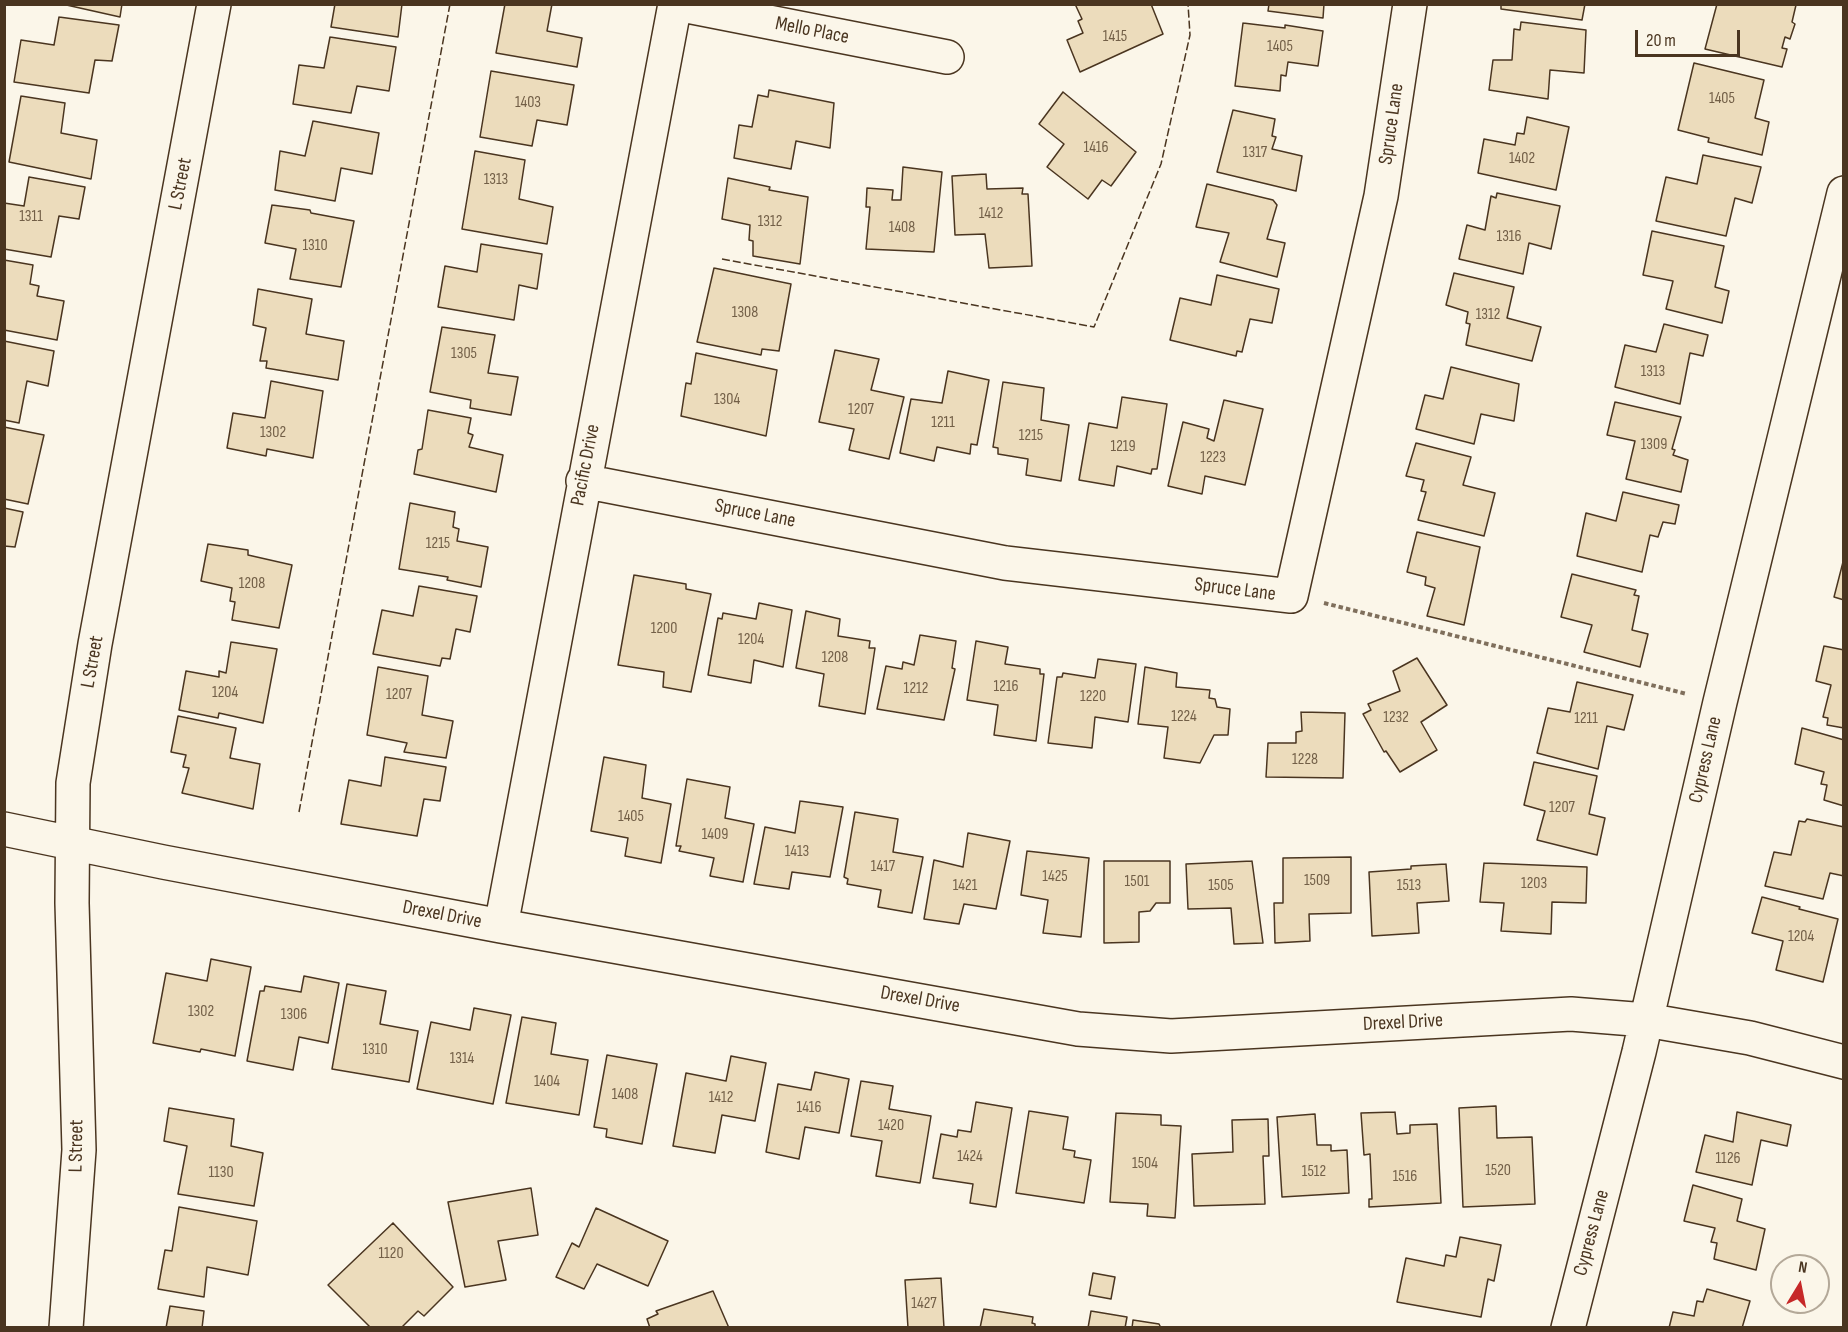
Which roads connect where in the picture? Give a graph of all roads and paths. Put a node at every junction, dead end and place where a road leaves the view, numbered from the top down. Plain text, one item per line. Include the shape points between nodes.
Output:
1 (214, 4) edge
2 (676, 4) edge
3 (1410, 4) edge
4 (947, 57) dead end
5 (1844, 193) edge
6 (583, 481) junction
7 (1291, 597) junction
8 (1720, 702) junction
9 (4, 829) edge
10 (73, 843) junction
11 (501, 926) junction
12 (1646, 1020) junction
13 (1844, 1062) edge
14 (66, 1328) edge
15 (1568, 1328) edge

1 - 10 street, L Street via 95,644 73,783
2 - 4 street, Mello Place
2 - 6 street, Pacific Drive
3 - 7 street, Spruce Lane via 1382,196
5 - 8 street, Cypress Lane
6 - 7 street, Spruce Lane via 1005,563
6 - 11 street, Pacific Drive
7 - 8 path
8 - 12 street, Cypress Lane
9 - 10 street, Drexel Drive
10 - 11 street, Drexel Drive
10 - 14 street, L Street via 79,1150
11 - 12 street, Drexel Drive via 1078,1029 1171,1036 1571,1014
12 - 13 street, Drexel Drive via 1750,1038
12 - 15 street, Cypress Lane

